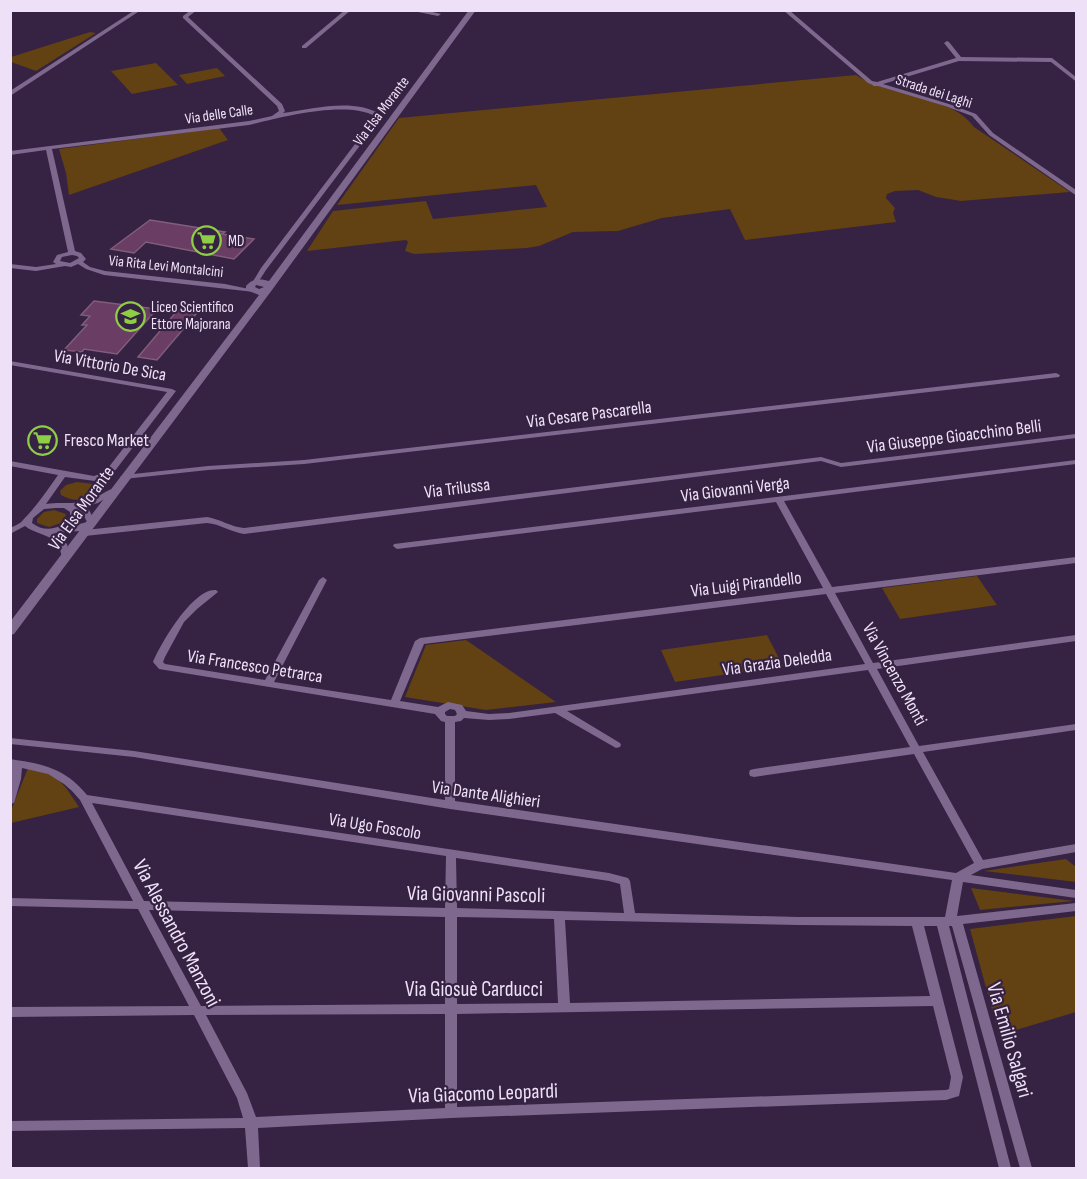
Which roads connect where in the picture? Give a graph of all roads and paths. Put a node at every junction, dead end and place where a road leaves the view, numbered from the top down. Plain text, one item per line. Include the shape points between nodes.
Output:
1 (139, 10) edge
2 (195, 10) edge
3 (350, 10) edge
4 (410, 10) edge
5 (473, 10) edge
6 (785, 10) edge
7 (438, 14) dead end
8 (947, 42) dead end
9 (304, 47) dead end
10 (959, 59) junction
11 (1077, 79) edge
12 (876, 85) junction
13 (10, 94) edge
14 (279, 115) junction
15 (49, 148) junction
16 (10, 153) edge
17 (1077, 193) edge
18 (72, 253) junction
19 (79, 262) junction
20 (62, 265) junction
21 (10, 266) edge
22 (253, 285) junction
23 (268, 288) junction
24 (10, 363) edge
25 (1056, 375) dead end
26 (1077, 436) edge
27 (1077, 462) edge
28 (10, 463) edge
29 (835, 465) joint
30 (63, 474) junction
31 (124, 477) junction
32 (115, 490) junction
33 (48, 494) junction
34 (779, 500) junction
35 (66, 507) junction
36 (37, 510) junction
37 (28, 521) junction
38 (92, 523) junction
39 (58, 530) junction
40 (10, 532) edge
41 (47, 532) junction
42 (85, 533) junction
43 (396, 546) dead end
44 (66, 557) junction
45 (1077, 560) edge
46 (323, 580) dead end
47 (828, 591) junction
48 (213, 592) dead end
49 (10, 631) edge
50 (1077, 638) edge
51 (868, 666) junction
52 (268, 684) junction
53 (395, 703) junction
54 (558, 710) junction
55 (440, 711) junction
56 (462, 714) junction
57 (450, 720) junction
58 (1077, 727) edge
59 (10, 741) edge
60 (616, 745) dead end
61 (917, 750) junction
62 (14, 762) edge
63 (754, 773) dead end
64 (84, 798) junction
65 (10, 800) edge
66 (450, 805) junction
67 (1076, 849) edge
68 (451, 854) junction
69 (980, 865) junction
70 (958, 877) junction
71 (1077, 894) edge
72 (10, 902) edge
73 (140, 905) junction
74 (1077, 907) edge
75 (451, 913) junction
76 (559, 916) junction
77 (630, 917) junction
78 (917, 922) junction
79 (950, 922) junction
80 (938, 1001) junction
81 (564, 1008) junction
82 (451, 1009) junction
83 (194, 1010) junction
84 (10, 1012) edge
85 (451, 1113) junction
86 (251, 1123) junction
87 (10, 1126) edge
88 (254, 1168) edge
89 (1005, 1168) edge
90 (1026, 1168) edge

1 - 13 street
2 - 14 street, Via delle Calle via 185,17 280,105
3 - 9 street
4 - 7 street
5 - 23 street, Via Elsa Morante
6 - 12 street, Strada dei Laghi
8 - 10 street
10 - 11 street via 1050,59
10 - 12 street
12 - 17 street, Strada dei Laghi via 974,115 991,134
14 - 15 street, Via delle Calle via 249,123
14 - 22 street via 352,108 378,115
15 - 16 street, Via delle Calle
15 - 18 street, Via Rita Levi Montalcini
18 - 19 street, Via Rita Levi Montalcini via 83,257
18 - 20 street via 56,258
19 - 20 street
19 - 22 street, Via Rita Levi Montalcini via 104,273 225,286
20 - 21 street via 36,269
22 - 23 street via 265,282
23 - 31 street, Via Elsa Morante
24 - 30 street, Via Vittorio De Sica via 172,391 105,476 92,479
25 - 31 street, Via Cesare Pascarella via 304,462
26 - 29 street, Via Giuseppe Gioacchino Belli
27 - 34 street, Via Giovanni Verga
28 - 30 street
29 - 42 street, Via Trilussa via 821,459 244,531 232,530 220,521 204,520
30 - 33 street
31 - 32 street, Via Elsa Morante
32 - 35 street via 95,501
32 - 38 street, Via Elsa Morante
33 - 35 street
33 - 36 street
34 - 43 street, Via Giovanni Verga
34 - 47 street, Via Vincenzo Monti
35 - 36 street
35 - 38 street via 86,512
35 - 39 street via 75,515 74,519
36 - 37 street
37 - 40 street
37 - 41 street via 31,528
38 - 39 street
38 - 42 street, Via Elsa Morante
39 - 41 street
41 - 44 street via 63,544
42 - 44 street, Via Elsa Morante
44 - 49 street, Via Elsa Morante
45 - 47 street, Via Luigi Pirandello
46 - 52 street
47 - 51 street, Via Vincenzo Monti
47 - 53 street, Via Luigi Pirandello via 420,641
48 - 52 street, Via Francesco Petrarca via 179,621 159,665
50 - 51 street, Via Grazia Deledda
51 - 54 street, Via Grazia Deledda
51 - 61 street, Via Vincenzo Monti
52 - 53 street, Via Francesco Petrarca
53 - 55 street, Via Francesco Petrarca
54 - 56 street, Via Grazia Deledda via 482,717
54 - 60 street
55 - 56 street via 454,705
55 - 57 street
56 - 57 street
57 - 66 street
58 - 61 street
59 - 66 street, Via Dante Alighieri via 124,753
61 - 63 street
61 - 69 street, Via Vincenzo Monti
62 - 64 street, Via Alessandro Manzoni via 62,775
62 - 65 street via 16,779
64 - 68 street, Via Ugo Foscolo
64 - 73 street, Via Alessandro Manzoni
66 - 70 street, Via Dante Alighieri
67 - 69 street
68 - 75 street
68 - 77 street, Via Ugo Foscolo via 619,879 628,888
69 - 70 street
70 - 71 street, Via Dante Alighieri
70 - 79 street
72 - 73 street, Via Giovanni Pascoli
73 - 75 street, Via Giovanni Pascoli
73 - 83 street, Via Alessandro Manzoni
74 - 79 street, Via Giovanni Pascoli
75 - 76 street, Via Giovanni Pascoli
75 - 82 street
76 - 77 street, Via Giovanni Pascoli
76 - 81 street
77 - 78 street, Via Giovanni Pascoli
78 - 79 street, Via Giovanni Pascoli
78 - 80 street
79 - 89 street, Via Emilio Salgari
79 - 90 street, Via Emilio Salgari
80 - 81 street, Via Giosuè Carducci
80 - 85 street, Via Giacomo Leopardi via 957,1077 955,1092 934,1096
81 - 82 street, Via Giosuè Carducci
82 - 83 street, Via Giosuè Carducci
82 - 85 street
83 - 84 street, Via Giosuè Carducci
83 - 86 street, Via Alessandro Manzoni via 243,1097
85 - 86 street, Via Giacomo Leopardi
86 - 87 street, Via Giacomo Leopardi
86 - 88 street, Via Alessandro Manzoni

